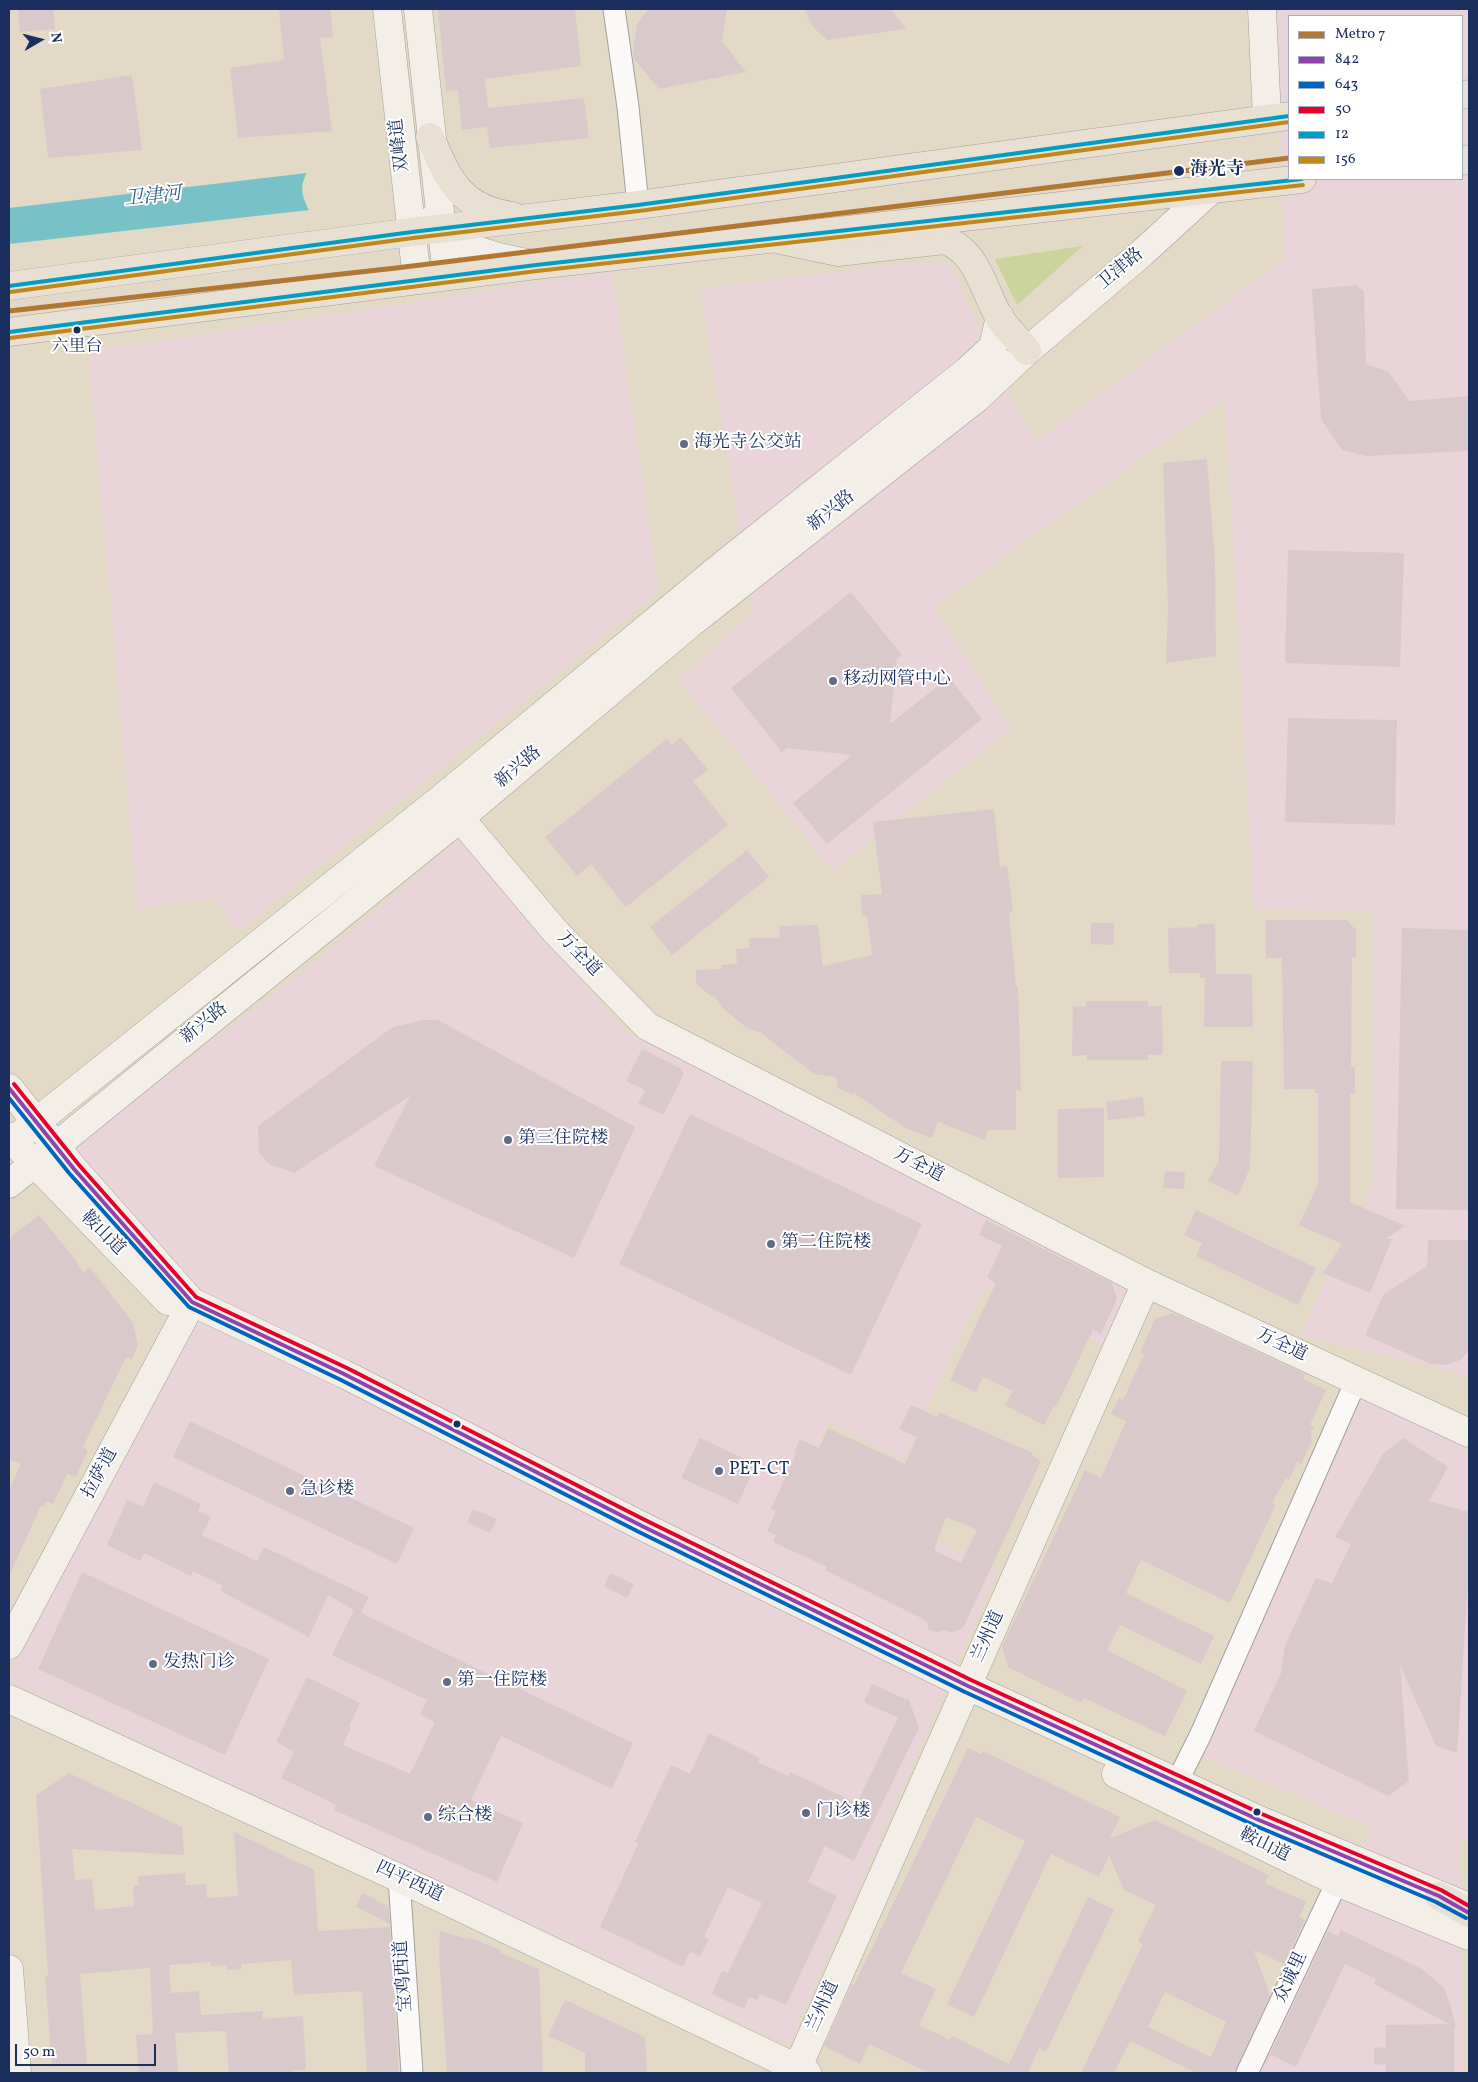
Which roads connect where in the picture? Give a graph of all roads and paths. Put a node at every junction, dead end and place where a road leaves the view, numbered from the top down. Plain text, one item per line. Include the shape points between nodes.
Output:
1 (387, 9) edge
2 (418, 9) edge
3 (614, 9) edge
4 (1262, 9) edge
5 (1278, 117) edge
6 (430, 137) junction
7 (400, 140) junction
8 (1292, 180) edge
9 (1213, 188) junction
10 (638, 205) junction
11 (531, 218) junction
12 (441, 229) junction
13 (412, 232) junction
14 (777, 239) junction
15 (536, 265) junction
16 (447, 276) junction
17 (417, 280) junction
18 (9, 286) edge
19 (1000, 317) junction
20 (9, 332) edge
21 (1027, 351) junction
22 (442, 798) junction
23 (459, 819) junction
24 (9, 1088) edge
25 (36, 1122) junction
26 (10, 1141) edge
27 (55, 1146) junction
28 (33, 1164) junction
29 (9, 1184) edge
30 (1146, 1283) junction
31 (188, 1310) junction
32 (1356, 1381) junction
33 (1469, 1433) edge
34 (9, 1645) edge
35 (965, 1692) junction
36 (9, 1699) edge
37 (1173, 1790) junction
38 (399, 1878) junction
39 (1337, 1882) junction
40 (1439, 1896) junction
41 (1469, 1896) edge
42 (1469, 1907) edge
43 (1468, 1930) edge
44 (9, 1969) edge
45 (800, 2072) edge
46 (17, 2073) edge
47 (412, 2073) edge
48 (1248, 2073) edge

1 - 7 main road, 双峰道
2 - 6 main road, 双峰道
3 - 10 street
4 - 5 main road
5 - 10 main road
6 - 11 main road via 449,178 468,201 487,210
6 - 12 main road, 双峰道
7 - 12 main road via 414,185
7 - 13 main road, 双峰道
8 - 9 main road
9 - 14 main road
9 - 21 main road, 卫津路
10 - 11 main road
11 - 12 main road
12 - 13 main road
12 - 15 main road via 484,253
12 - 16 main road, 双峰道
13 - 17 main road, 双峰道
13 - 18 main road
14 - 15 main road
14 - 19 main road via 838,252 944,240 956,244 975,265
15 - 16 main road
16 - 17 main road
17 - 20 main road
19 - 21 main road
19 - 22 main road via 993,347 967,372 722,565
21 - 23 main road, 新兴路 via 978,398 691,623
22 - 23 main road, 万全道
22 - 25 main road
23 - 27 main road, 新兴路
23 - 30 main road, 万全道 via 554,930 647,1026
24 - 25 main road, 鞍山道
25 - 26 main road
25 - 27 main road, 鞍山道
26 - 28 main road, 鞍山道
27 - 28 main road, 新兴路
27 - 31 main road, 鞍山道
28 - 29 main road, 新兴路
28 - 31 main road, 鞍山道
30 - 32 main road, 万全道
30 - 35 main road, 兰州道
31 - 34 main road, 拉萨道
31 - 35 main road, 鞍山道 via 344,1374
32 - 33 main road, 万全道
32 - 37 street via 1200,1736
35 - 37 main road, 鞍山道
35 - 45 main road, 兰州道
36 - 38 main road, 四平西道
37 - 39 main road, 鞍山道
37 - 40 main road, 鞍山道 via 1268,1824
38 - 45 main road, 四平西道
38 - 47 street, 宝鸡西道
39 - 43 main road, 鞍山道
39 - 48 street, 众诚里
40 - 41 main road
40 - 42 main road, 鞍山道
40 - 43 main road
44 - 46 main road

